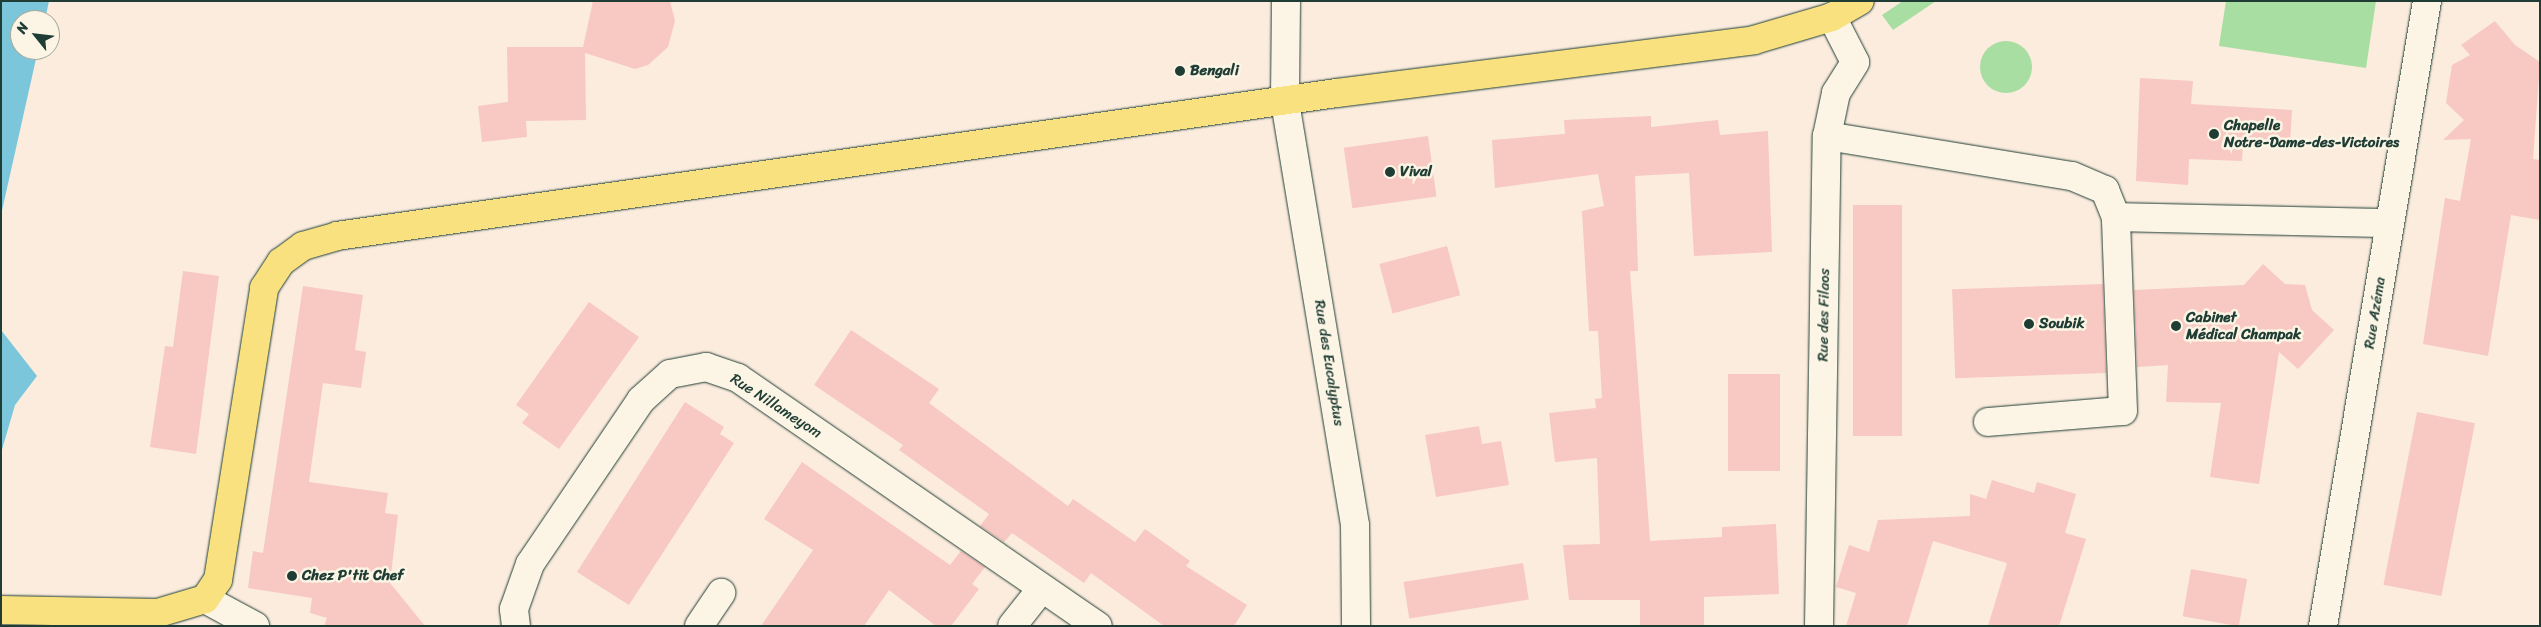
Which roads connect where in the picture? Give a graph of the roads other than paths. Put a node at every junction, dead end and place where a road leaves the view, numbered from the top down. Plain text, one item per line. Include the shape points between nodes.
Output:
1 (1286, 1) edge
2 (1860, 1) edge
3 (2427, 1) edge
4 (1832, 17) junction
5 (1285, 102) junction
6 (1827, 136) junction
7 (2116, 218) junction
8 (2390, 224) junction
9 (1988, 422) dead end
10 (1042, 588) junction
11 (721, 594) dead end
12 (205, 599) junction
13 (1, 610) edge
14 (256, 626) edge
15 (516, 626) edge
16 (699, 626) edge
17 (1012, 626) edge
18 (1098, 626) edge
19 (1356, 626) edge
20 (1819, 626) edge
21 (2323, 626) edge

1 - 5 street, Rue des Eucalyptus
2 - 4 main road
3 - 8 street, Rue Azéma
4 - 5 main road via 1754,40
4 - 6 street, Rue des Filaos via 1855,62 1836,93
5 - 12 main road via 337,236 302,246 281,262 264,288 218,580
5 - 19 street, Rue des Eucalyptus via 1355,525
6 - 7 street via 2072,176 2105,190
6 - 20 street, Rue des Filaos
7 - 8 street
7 - 9 street via 2123,412
8 - 21 street, Rue Azéma
10 - 15 street, Rue Nillameyom via 738,378 706,367 670,374 642,400 530,564 514,609
10 - 17 street
10 - 18 street, Rue Nillameyom
11 - 16 street
12 - 13 main road via 158,613
12 - 14 street

